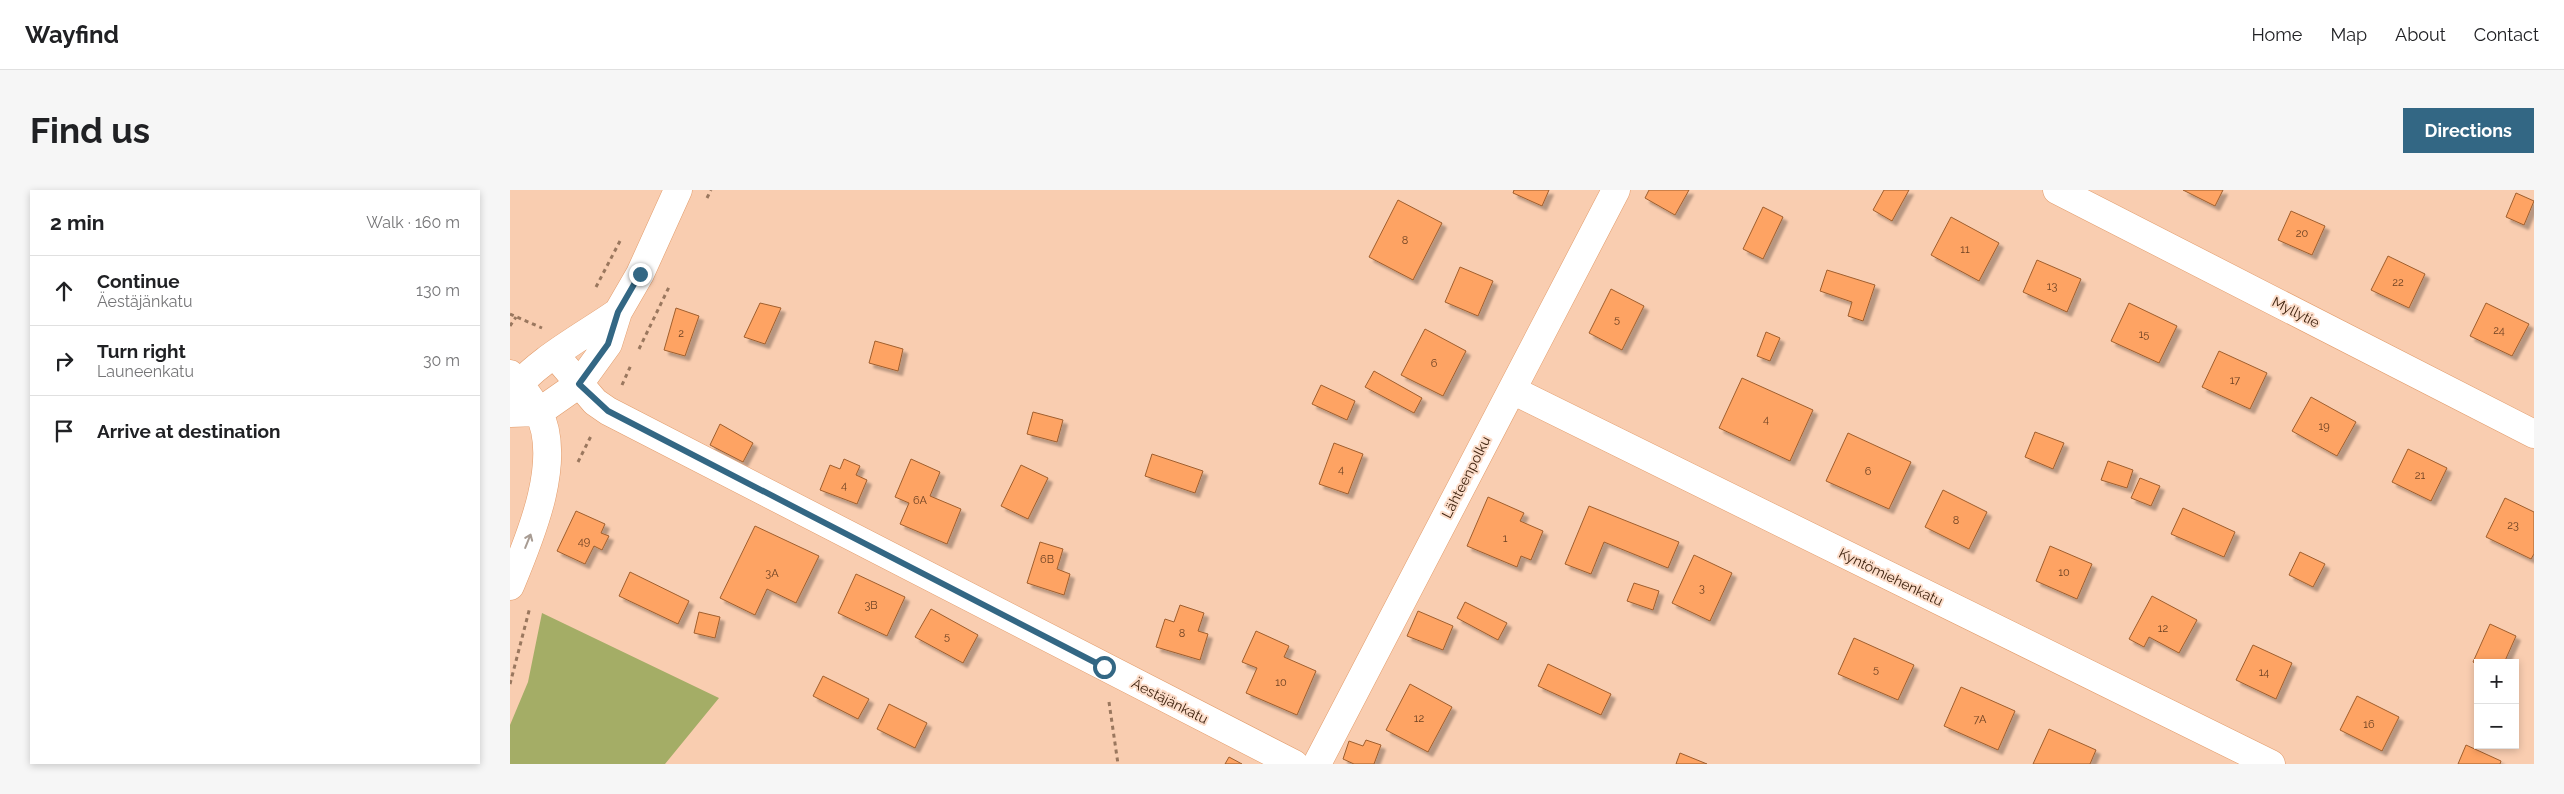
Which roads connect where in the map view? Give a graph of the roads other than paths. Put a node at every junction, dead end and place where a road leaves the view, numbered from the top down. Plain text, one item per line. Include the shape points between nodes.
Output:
1 (678, 190) edge
2 (1616, 190) edge
3 (2057, 190) edge
4 (618, 312) junction
5 (555, 355) junction
6 (513, 384) edge
7 (579, 384) junction
8 (1512, 390) junction
9 (539, 412) junction
10 (510, 413) edge
11 (2534, 434) edge
12 (510, 586) edge
13 (1294, 764) edge
14 (1317, 764) edge
15 (2271, 764) edge

1 - 4 street via 640,274
2 - 8 street, Lähteenpolku
3 - 11 street, Myllytie
4 - 5 street
4 - 7 street via 608,344
5 - 6 street
5 - 7 street, Äestäjänkatu
6 - 9 street
7 - 9 street
7 - 13 street, Äestäjänkatu via 608,411
8 - 14 street, Lähteenpolku
8 - 15 street, Kyntömiehenkatu
9 - 10 street
12 -> 9 street via 536,523 546,474 546,442

